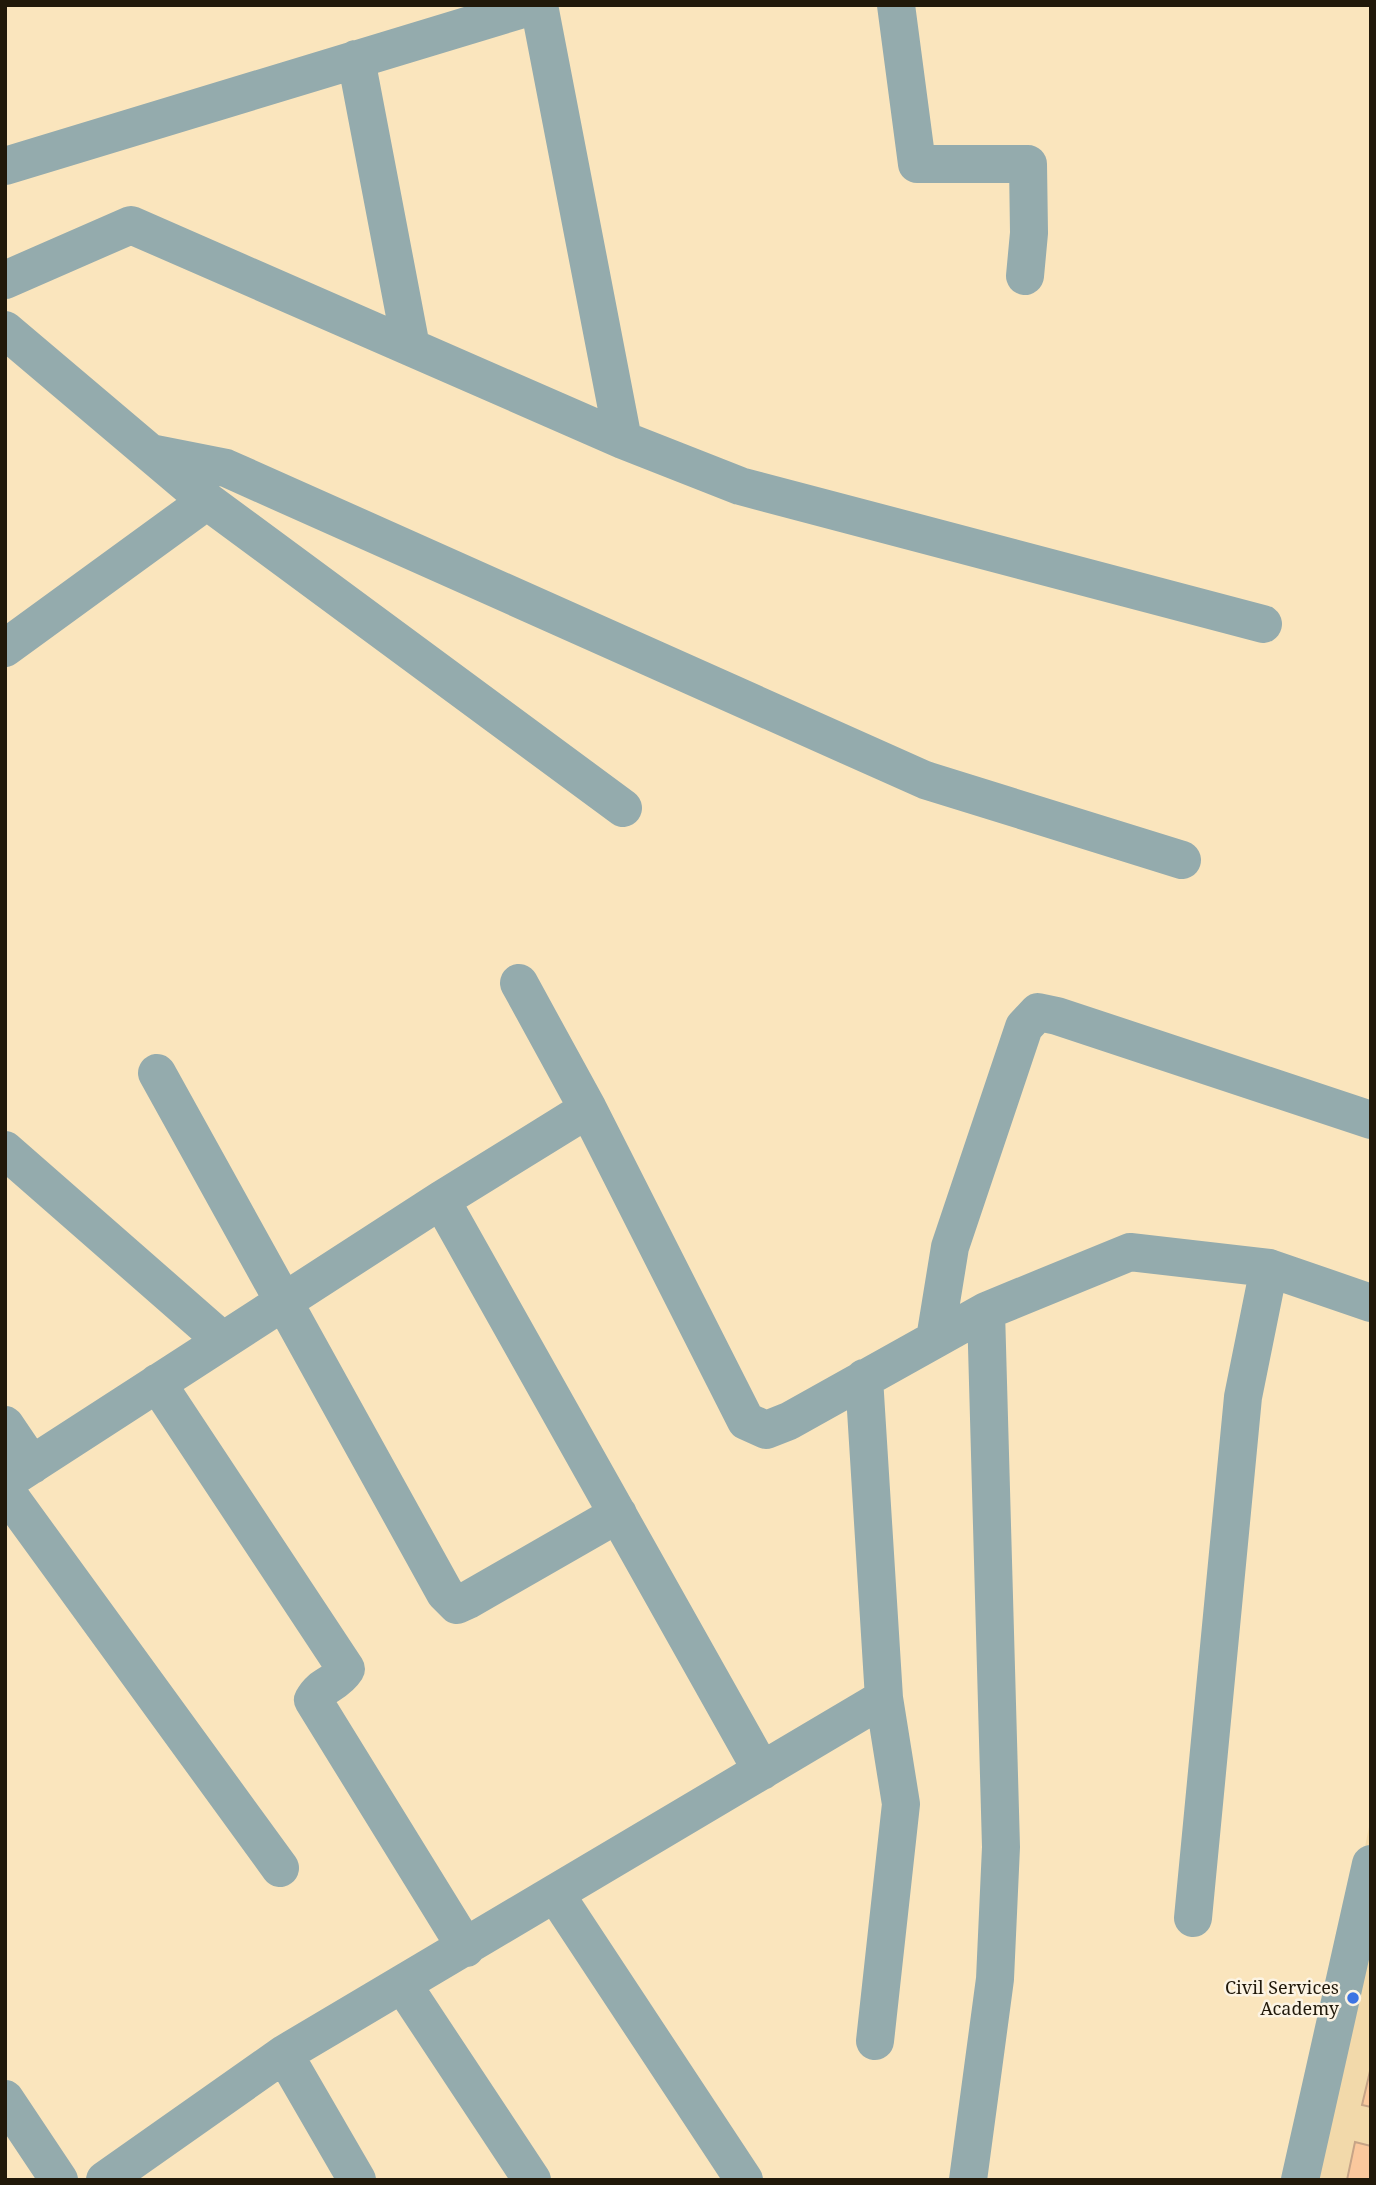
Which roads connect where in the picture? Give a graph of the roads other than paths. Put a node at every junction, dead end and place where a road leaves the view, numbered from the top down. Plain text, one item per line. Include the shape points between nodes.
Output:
1 (537, 5) edge
2 (895, 5) edge
3 (356, 60) junction
4 (5, 166) edge
5 (1025, 276) dead end
6 (5, 280) edge
7 (5, 330) edge
8 (411, 347) junction
9 (623, 440) junction
10 (150, 453) junction
11 (207, 501) junction
12 (1263, 624) dead end
13 (5, 648) edge
14 (623, 808) dead end
15 (1181, 860) dead end
16 (519, 983) dead end
17 (157, 1073) dead end
18 (588, 1109) junction
19 (1371, 1120) edge
20 (5, 1150) edge
21 (441, 1200) junction
22 (1269, 1268) junction
23 (283, 1302) junction
24 (1371, 1303) edge
25 (986, 1311) junction
26 (935, 1339) junction
27 (223, 1341) junction
28 (863, 1378) junction
29 (158, 1383) junction
30 (5, 1425) edge
31 (14, 1479) edge
32 (618, 1514) junction
33 (884, 1698) junction
34 (762, 1771) junction
35 (1371, 1864) edge
36 (280, 1868) dead end
37 (556, 1895) junction
38 (1194, 1918) dead end
39 (466, 1948) junction
40 (403, 1985) junction
41 (875, 2040) dead end
42 (284, 2054) junction
43 (5, 2099) edge
44 (59, 2180) edge
45 (105, 2180) edge
46 (357, 2180) edge
47 (532, 2180) edge
48 (744, 2180) edge
49 (968, 2180) edge
50 (1300, 2180) edge

1 - 3 street
1 - 9 street
2 - 5 street via 917,164 1028,164
3 - 4 street
3 - 8 street
6 - 8 street via 131,225
7 - 10 street
8 - 9 street
9 - 12 street via 740,486
10 - 11 street
10 - 15 street via 226,468 925,780
11 - 13 street
11 - 14 street
16 - 18 street
17 - 23 street
18 - 21 street
18 - 28 street via 746,1421 766,1430
19 - 26 street via 1038,1012 1024,1027 950,1247
20 - 27 street
21 - 23 street
21 - 32 street
22 - 24 street
22 - 25 street via 1130,1252
22 - 38 street via 1243,1397
23 - 27 street
23 - 32 street via 445,1592 457,1605
25 - 26 street
25 - 49 street via 1001,1847 995,1979
26 - 28 street
27 - 29 street
28 - 33 street
29 - 31 street
29 - 39 street via 346,1670 313,1700
30 - 31 street
31 - 36 street
32 - 34 street
33 - 34 street
33 - 41 street via 901,1804
34 - 37 street
35 - 50 street
37 - 39 street
37 - 48 street
39 - 40 street
40 - 42 street
40 - 47 street
42 - 45 street
42 - 46 street
43 - 44 street

